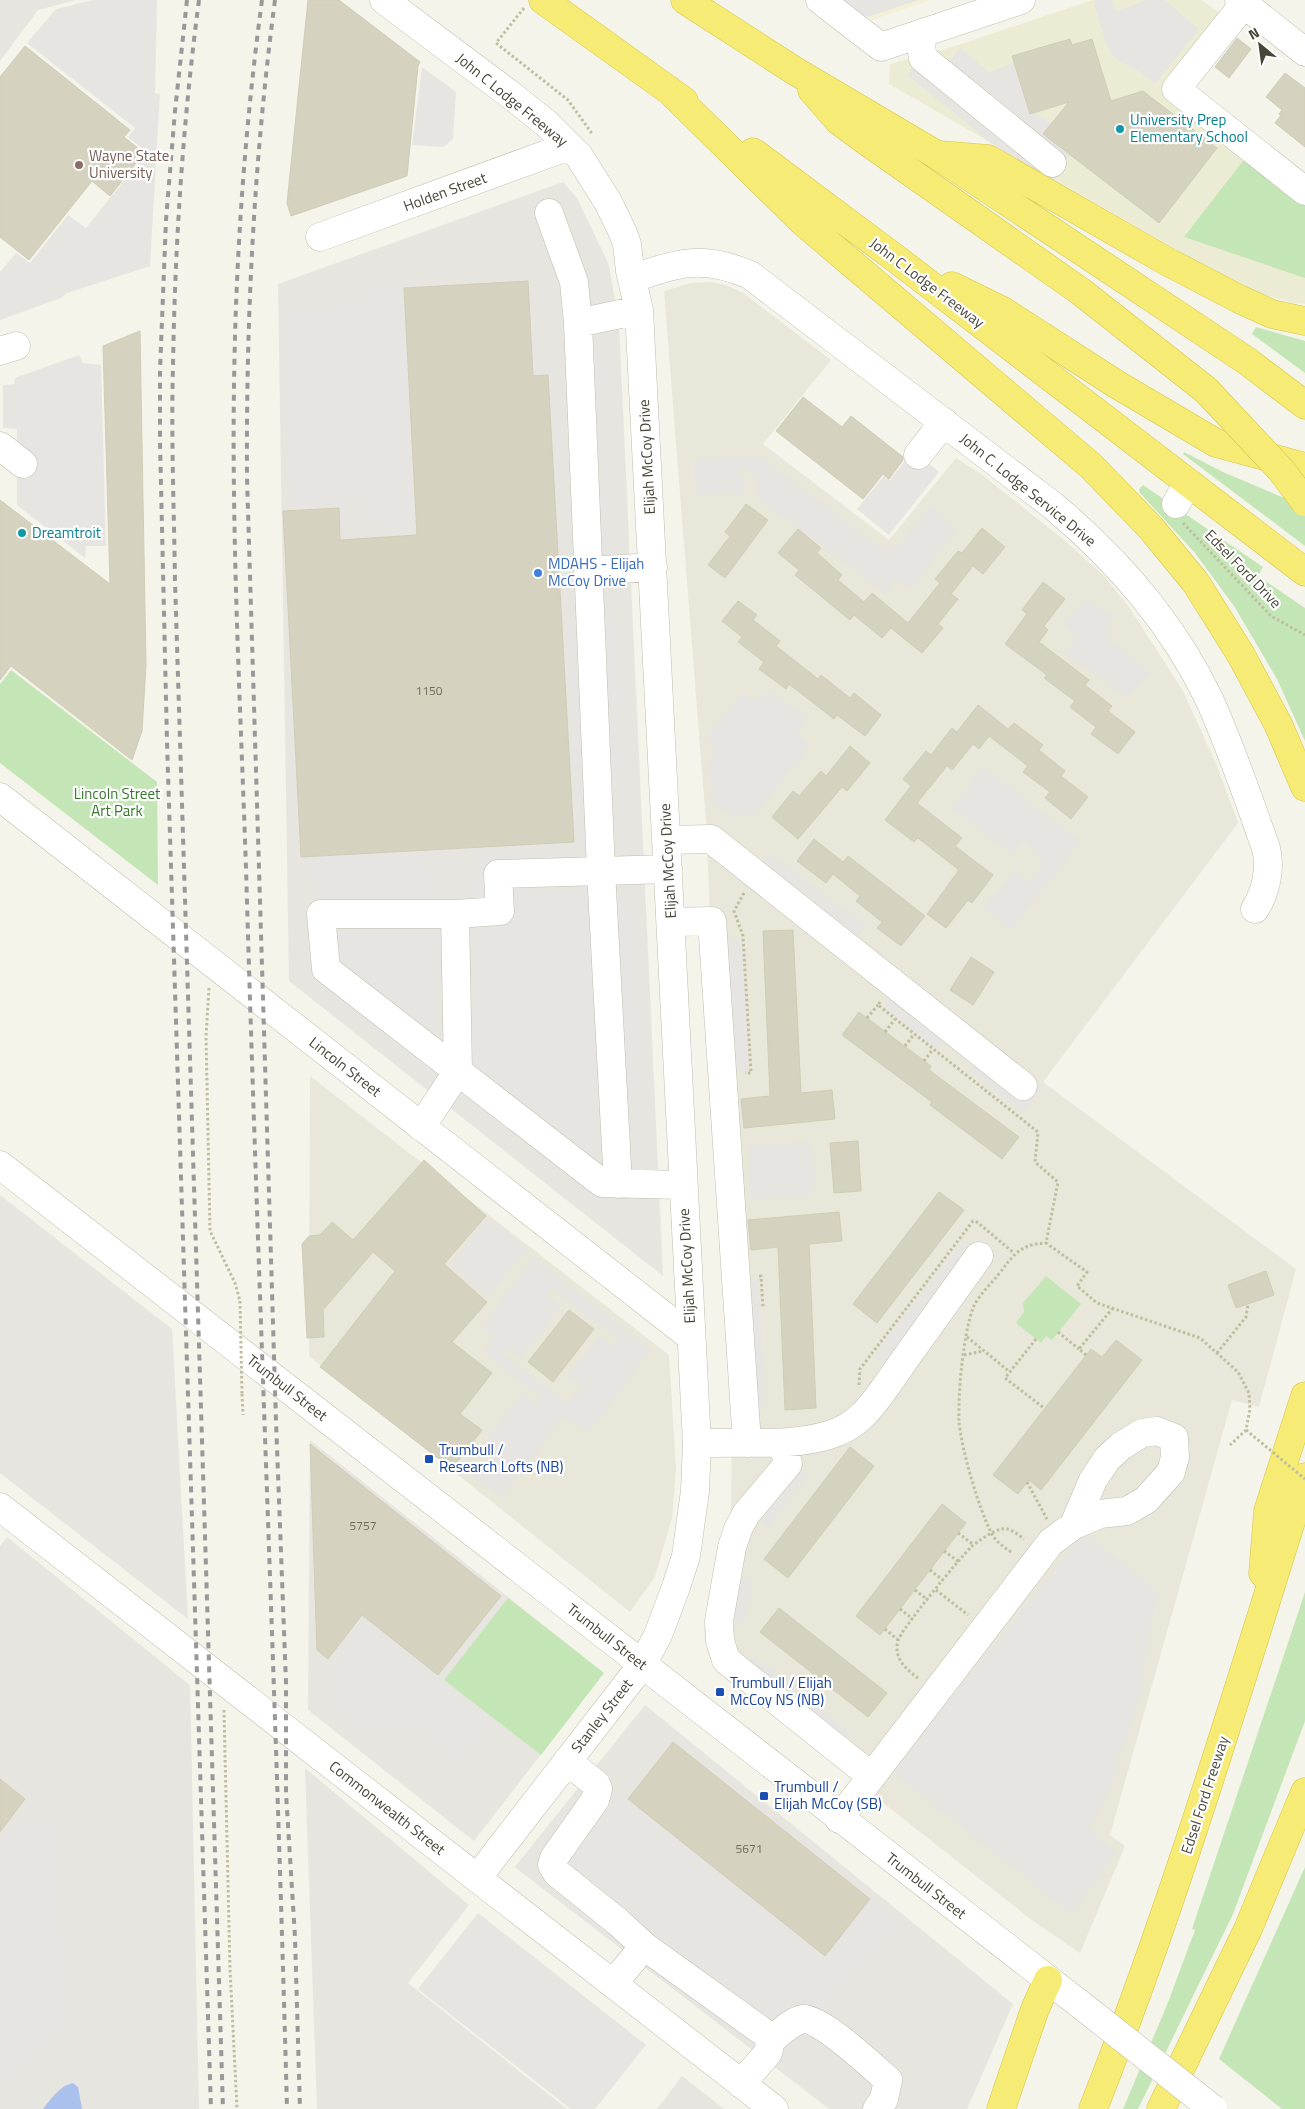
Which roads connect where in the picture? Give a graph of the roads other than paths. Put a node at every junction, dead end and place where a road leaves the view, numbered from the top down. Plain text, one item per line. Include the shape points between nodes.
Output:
1 (384, 0) edge
2 (685, 0) edge
3 (820, 0) edge
4 (1021, 0) edge
5 (1241, 2) edge
6 (534, 4) edge
7 (919, 35) junction
8 (1305, 52) edge
9 (795, 71) junction
10 (669, 90) junction
11 (582, 142) junction
12 (937, 155) junction
13 (1052, 163) dead end
14 (1305, 191) edge
15 (549, 213) dead end
16 (320, 236) dead end
17 (895, 258) junction
18 (632, 279) junction
19 (639, 310) junction
20 (1305, 321) edge
21 (578, 323) junction
22 (1305, 405) edge
23 (944, 422) junction
24 (0, 446) edge
25 (918, 455) dead end
26 (22, 464) dead end
27 (1305, 467) edge
28 (1305, 502) edge
29 (1167, 505) junction
30 (653, 567) junction
31 (588, 571) junction
32 (1305, 572) edge
33 (1305, 787) edge
34 (0, 797) edge
35 (666, 840) junction
36 (668, 869) junction
37 (601, 870) junction
38 (1255, 910) dead end
39 (455, 914) junction
40 (671, 922) junction
41 (458, 1071) junction
42 (1023, 1086) dead end
43 (421, 1127) junction
44 (0, 1165) edge
45 (618, 1184) junction
46 (683, 1185) junction
47 (979, 1256) dead end
48 (690, 1337) junction
49 (1305, 1396) edge
50 (746, 1443) junction
51 (783, 1443) junction
52 (697, 1444) junction
53 (1305, 1478) edge
54 (0, 1507) edge
55 (1061, 1524) road end
56 (1305, 1532) edge
57 (1258, 1626) junction
58 (642, 1664) junction
59 (1242, 1679) junction
60 (567, 1762) junction
61 (871, 1776) junction
62 (1305, 1792) edge
63 (839, 1819) junction
64 (477, 1878) junction
65 (644, 1946) junction
66 (1048, 1980) junction
67 (613, 1984) junction
68 (771, 2040) junction
69 (741, 2084) junction
70 (771, 2108) edge
71 (877, 2109) edge
72 (1001, 2109) edge
73 (1093, 2109) edge
74 (1161, 2109) edge
75 (1214, 2109) edge

1 - 11 street, John C Lodge Freeway via 546,124
2 - 9 highway
3 - 7 street via 881,47
4 - 7 street
5 - 8 street
5 - 14 street via 1176,89
6 - 10 highway, John C Lodge Freeway
7 - 13 street via 923,58
9 - 12 highway
9 - 28 highway, bridge via 861,138 1080,291 1206,390
10 - 17 highway, John C Lodge Freeway
10 - 29 highway via 803,222 1092,466
11 - 16 street, Holden Street
11 - 18 street, John C Lodge Freeway via 591,174 627,244
12 - 20 highway via 988,159 1239,299 1272,314
12 - 22 highway via 1247,361
15 - 21 street via 574,282
17 - 27 highway via 1003,312 1216,443
17 - 29 highway, John C Lodge Freeway
18 - 19 street, Elijah McCoy Drive
18 - 23 street, John C. Lodge Service Drive via 669,265 695,262 721,264 750,276
19 - 21 street
19 - 30 street, Elijah McCoy Drive
21 - 31 street
23 - 25 street
23 - 38 street, John C. Lodge Service Drive via 1086,534 1130,579 1172,635 1220,724 1266,848 1269,862 1263,893
24 - 26 street
29 - 32 highway, John C Lodge Freeway
29 - 33 highway via 1151,528 1196,583 1241,655 1278,724
30 - 31 street
30 - 35 street, Elijah McCoy Drive
31 - 37 street
34 - 43 street, Lincoln Street
35 - 36 street, Elijah McCoy Drive
35 - 42 street via 711,839
36 - 37 street
36 - 40 street, Elijah McCoy Drive
37 - 39 street via 498,874 500,911
37 - 45 street
39 - 41 street
39 - 41 street via 321,914 326,969
40 - 46 street, Elijah McCoy Drive
40 - 50 street via 712,920
41 - 43 street
41 - 45 street via 602,1183
43 - 48 street, Lincoln Street
44 - 58 street, Trumbull Street
45 - 46 street
46 - 48 street, Elijah McCoy Drive
47 - 51 street via 865,1413 852,1425 832,1434
48 - 52 street, Elijah McCoy Drive
49 - 57 highway via 1268,1511
50 - 51 street
50 - 52 street
51 - 61 street via 788,1464 746,1514 732,1546 719,1621 720,1641 726,1660
52 - 58 street, Stanley Street via 695,1491 686,1556 666,1617
53 - 57 highway, Edsel Ford Freeway
54 - 64 street, Commonwealth Street
55 - 61 street via 1051,1542
56 - 59 highway
57 - 59 highway, Edsel Ford Freeway
58 - 60 street, Stanley Street
58 - 63 street, Trumbull Street
59 - 73 highway, Edsel Ford Freeway via 1167,1910
60 - 64 street, Stanley Street
60 - 65 street via 598,1789 595,1800 552,1865 556,1873
61 - 63 street
62 - 74 highway via 1248,1930
63 - 66 street, Trumbull Street
64 - 67 street, Commonwealth Street
65 - 67 street
65 - 68 street
66 - 72 highway
66 - 75 street, Trumbull Street, bridge
67 - 69 street, Commonwealth Street
68 - 69 street via 768,2053
68 - 71 street via 801,2019 826,2027 888,2080 884,2099
69 - 70 street, Commonwealth Street

